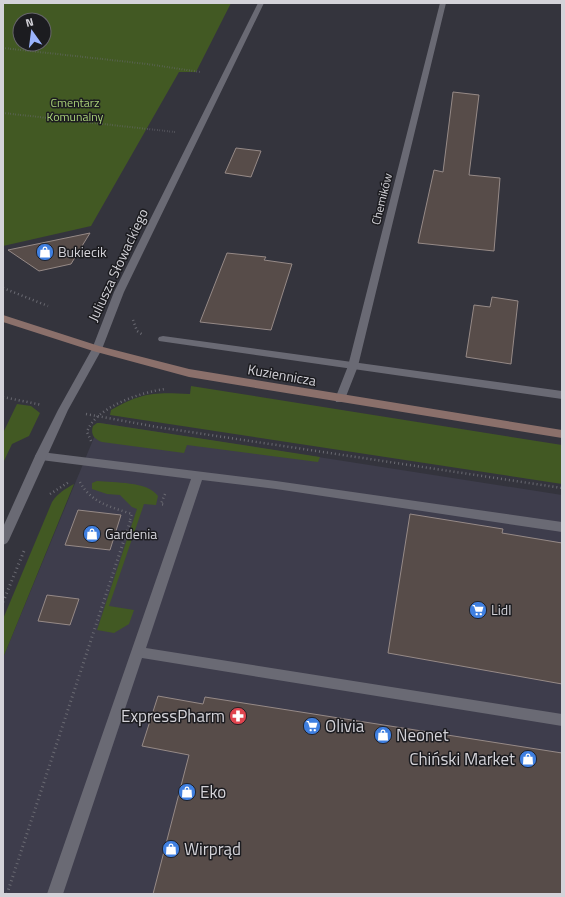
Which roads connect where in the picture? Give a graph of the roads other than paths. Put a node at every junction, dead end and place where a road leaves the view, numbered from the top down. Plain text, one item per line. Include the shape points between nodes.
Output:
1 (261, 3) edge
2 (443, 3) edge
3 (3, 318) edge
4 (163, 339) dead end
5 (97, 349) junction
6 (353, 366) junction
7 (562, 396) edge
8 (340, 399) junction
9 (562, 434) edge
10 (41, 456) junction
11 (198, 476) junction
12 (562, 527) edge
13 (3, 540) edge
14 (138, 652) junction
15 (562, 720) edge
16 (55, 894) edge

1 - 5 street, Juliusza Słowackiego via 120,292
2 - 6 street, Chemików
3 - 5 main road, Kuziennicza
4 - 6 street
5 - 8 main road, Kuziennicza via 189,373
5 - 10 street, Juliusza Słowackiego
6 - 7 street
6 - 8 street, Chemików
8 - 9 main road, Kuziennicza
10 - 11 street
10 - 13 street, Juliusza Słowackiego
11 - 12 street
11 - 14 street
14 - 15 street
14 - 16 street

